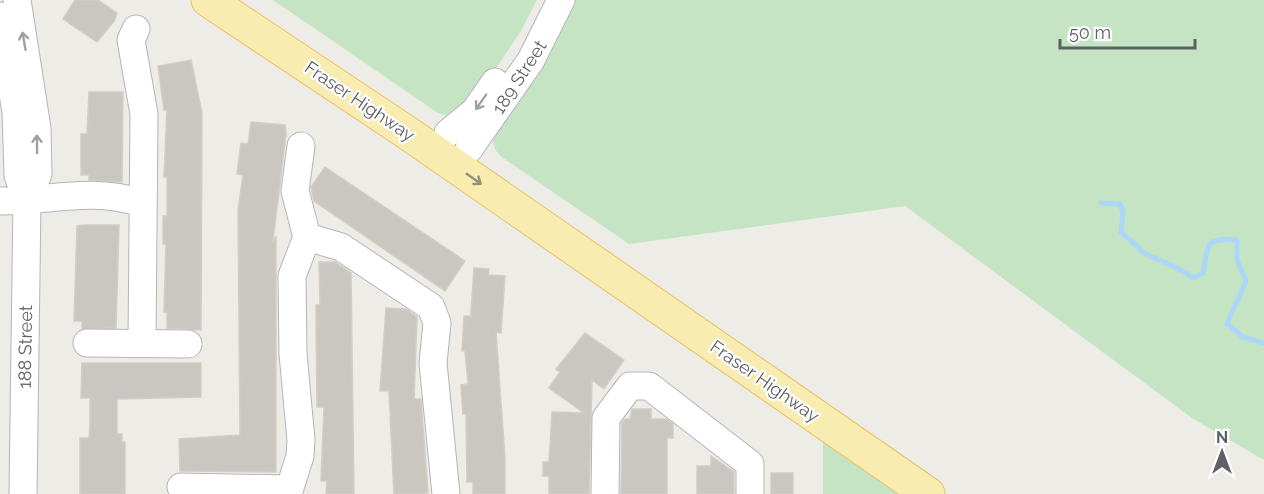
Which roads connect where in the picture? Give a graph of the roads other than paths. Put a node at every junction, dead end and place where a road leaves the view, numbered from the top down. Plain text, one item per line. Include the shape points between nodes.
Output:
1 (17, 0) edge
2 (208, 0) edge
3 (546, 0) edge
4 (561, 0) edge
5 (0, 16) edge
6 (136, 29) dead end
7 (406, 118) junction
8 (458, 141) junction
9 (301, 146) dead end
10 (0, 201) edge
11 (27, 201) junction
12 (142, 203) junction
13 (307, 237) junction
14 (601, 267) junction
15 (87, 343) dead end
16 (142, 344) junction
17 (188, 344) dead end
18 (181, 487) dead end
19 (288, 491) edge
20 (23, 494) edge
21 (446, 494) edge
22 (605, 494) edge
23 (750, 494) edge
24 (928, 494) edge

11 -> 1 street, 188 Street via 38,174 37,128
2 - 7 main road, Fraser Highway via 296,58
3 -> 8 street, 189 Street
4 - 8 street, 189 Street via 531,60
5 - 11 street, 188 Street via 16,112 18,175
6 - 12 street via 131,40 144,114
7 - 8 main road via 463,151
7 -> 14 main road, Fraser Highway
8 - 14 main road, Fraser Highway via 529,189
9 - 13 street via 295,191
10 - 11 street
11 - 12 street via 68,212 116,213
11 - 20 street, 188 Street
12 - 16 street
13 - 19 street via 292,276 293,354 301,440
13 - 21 street via 341,247 431,306 437,323 434,363
14 - 24 main road, Fraser Highway
15 - 16 street
16 - 17 street
18 - 19 street
22 - 23 street via 606,418 630,386 649,386 750,465

